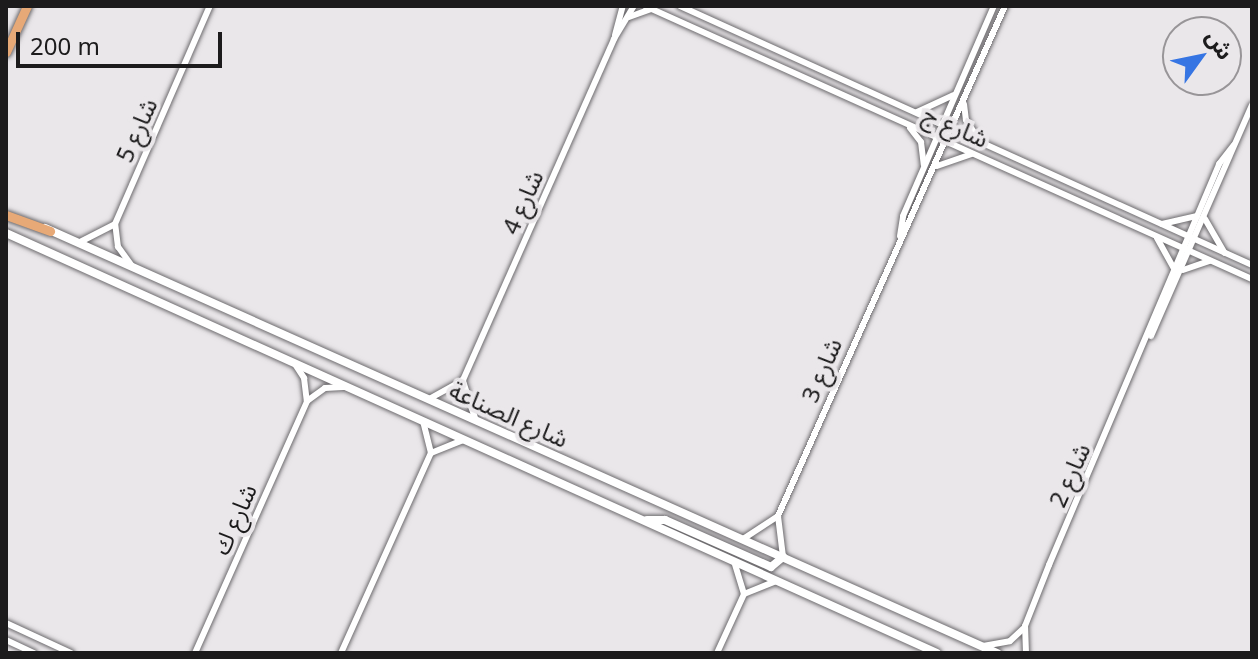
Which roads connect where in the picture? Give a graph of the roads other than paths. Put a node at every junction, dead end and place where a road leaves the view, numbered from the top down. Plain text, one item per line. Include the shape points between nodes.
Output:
1 (27, 6) edge
2 (210, 6) edge
3 (617, 6) edge
4 (623, 6) edge
5 (634, 6) edge
6 (680, 6) edge
7 (994, 6) edge
8 (1005, 6) edge
9 (649, 8) edge
10 (619, 15) junction
11 (629, 17) junction
12 (614, 39) junction
13 (6, 52) edge
14 (956, 92) junction
15 (964, 100) junction
16 (1252, 105) edge
17 (915, 112) junction
18 (905, 123) junction
19 (942, 125) junction
20 (950, 129) junction
21 (937, 137) junction
22 (945, 141) junction
23 (981, 143) junction
24 (1234, 145) junction
25 (973, 154) junction
26 (924, 166) junction
27 (934, 168) junction
28 (6, 212) edge
29 (1197, 216) junction
30 (1205, 219) junction
31 (115, 224) junction
32 (1161, 224) junction
33 (50, 231) joint
34 (6, 233) edge
35 (1156, 236) junction
36 (1192, 238) junction
37 (899, 239) junction
38 (80, 242) junction
39 (1187, 250) junction
40 (1226, 254) junction
41 (1211, 261) junction
42 (1252, 265) edge
43 (132, 266) junction
44 (1178, 270) junction
45 (1252, 279) edge
46 (291, 360) junction
47 (463, 380) junction
48 (347, 387) junction
49 (428, 400) junction
50 (307, 401) junction
51 (422, 421) junction
52 (476, 421) junction
53 (464, 440) junction
54 (431, 453) junction
55 (778, 516) junction
56 (642, 520) junction
57 (739, 540) junction
58 (783, 557) junction
59 (734, 562) junction
60 (776, 581) junction
61 (744, 594) junction
62 (6, 623) edge
63 (1025, 626) junction
64 (6, 640) edge
65 (981, 646) junction
66 (34, 653) edge
67 (71, 653) edge
68 (195, 653) edge
69 (341, 653) edge
70 (717, 653) edge
71 (937, 653) edge
72 (997, 653) edge
73 (1026, 653) edge

1 - 13 main road
2 - 31 street, شارع 5
3 - 10 street
4 - 10 street, شارع 4
5 - 11 street, شارع 4
6 - 17 street, شارع ج
7 - 14 street, شارع 3
8 - 15 street, شارع 3
9 - 11 street
9 - 18 street, شارع ج
10 - 12 street, شارع 4
11 - 12 street, شارع 4
12 - 47 street, شارع 4
14 - 17 street
14 - 19 street, شارع 3
15 - 20 street, شارع 3
15 - 23 street via 966,120
16 - 24 street, شارع 2
17 - 19 street, شارع ج
18 - 21 street, شارع ج
18 - 26 street via 921,142
19 - 20 street, شارع ج
19 - 21 street, شارع 3
20 - 22 street, شارع 3
20 - 23 street, شارع ج
21 - 22 street, شارع ج
21 - 26 street, شارع 3
22 - 25 street, شارع ج
22 - 27 street, شارع 3
23 - 32 street, شارع ج
24 - 29 street, شارع 2
24 - 30 street, شارع 2
25 - 27 street via 953,156
25 - 35 street, شارع ج
26 - 37 street, شارع 3
27 - 37 street, شارع 3
28 - 33 main road
29 - 32 street
29 - 36 street, شارع 2
30 - 36 street, شارع 2
30 - 40 street
31 - 38 street
31 - 43 street via 118,247
32 - 36 street, شارع ج
33 - 38 street, شارع الصناعة
34 - 46 street, شارع الصناعة
35 - 39 street, شارع ج
35 - 44 street
36 - 39 street, شارع 2
36 - 40 street, شارع ج
37 - 55 street, شارع 3
38 - 43 street, شارع الصناعة
39 - 41 street, شارع ج
39 - 44 street, شارع 2
40 - 42 street, شارع ج
41 - 44 street
41 - 45 street, شارع ج
43 - 49 street, شارع الصناعة
44 - 63 street, شارع 2
46 - 48 street, شارع الصناعة
46 - 50 street via 304,378
47 - 49 street
47 - 52 street
48 - 50 street via 325,388
48 - 51 street, شارع الصناعة
49 - 52 street, شارع الصناعة
50 - 68 street, شارع ك
51 - 53 street, شارع الصناعة
51 - 54 street
52 - 57 street, شارع الصناعة
53 - 54 street
53 - 56 street, شارع الصناعة
54 - 69 street
55 - 57 street
55 - 58 street
56 - 58 street via 665,520 771,567
56 - 59 street, شارع الصناعة
57 - 58 street, شارع الصناعة
58 - 65 street, شارع الصناعة
59 - 60 street, شارع الصناعة
59 - 61 street
60 - 61 street
60 - 71 street, شارع الصناعة
61 - 70 street
62 - 67 street
63 - 65 street via 1010,641
63 - 73 street, شارع 2
64 - 66 street
65 - 72 street, شارع الصناعة

